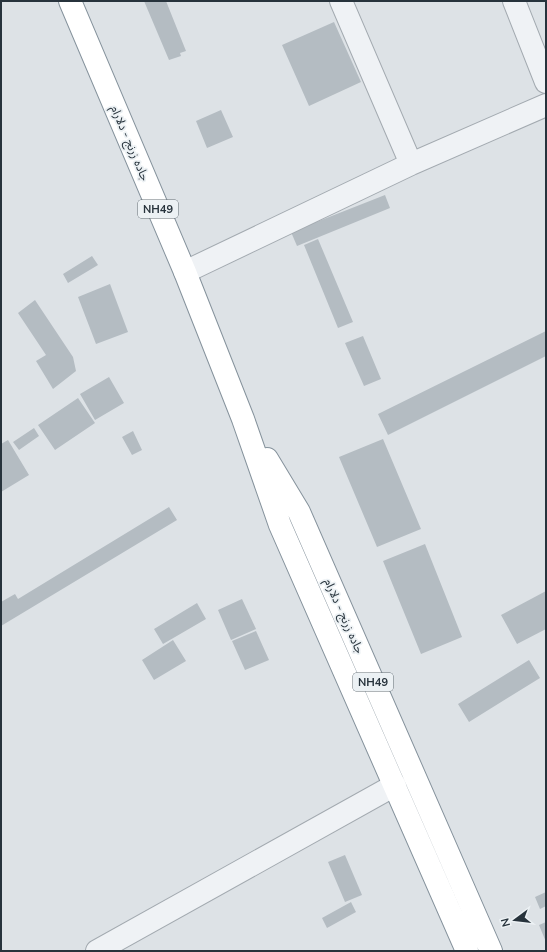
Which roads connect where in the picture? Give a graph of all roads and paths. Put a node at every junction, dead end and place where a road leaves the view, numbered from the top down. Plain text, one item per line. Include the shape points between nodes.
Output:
1 (70, 1) edge
2 (341, 1) edge
3 (514, 1) edge
4 (546, 82) edge
5 (546, 105) edge
6 (411, 164) junction
7 (185, 272) junction
8 (243, 419) junction
9 (395, 785) junction
10 (97, 951) edge
11 (467, 951) edge
12 (491, 951) edge

1 - 7 highway, جاده زرنج - دلارام / NH49
2 - 6 street
3 - 4 street
5 - 6 street
6 - 7 street
7 - 8 highway, جاده زرنج - دلارام / NH49
8 - 9 highway, جاده زرنج - دلارام / NH49 via 280,525
8 - 12 highway, جاده زرنج - دلارام / NH49 via 299,512
9 - 10 street
9 - 11 highway, جاده زرنج - دلارام / NH49

